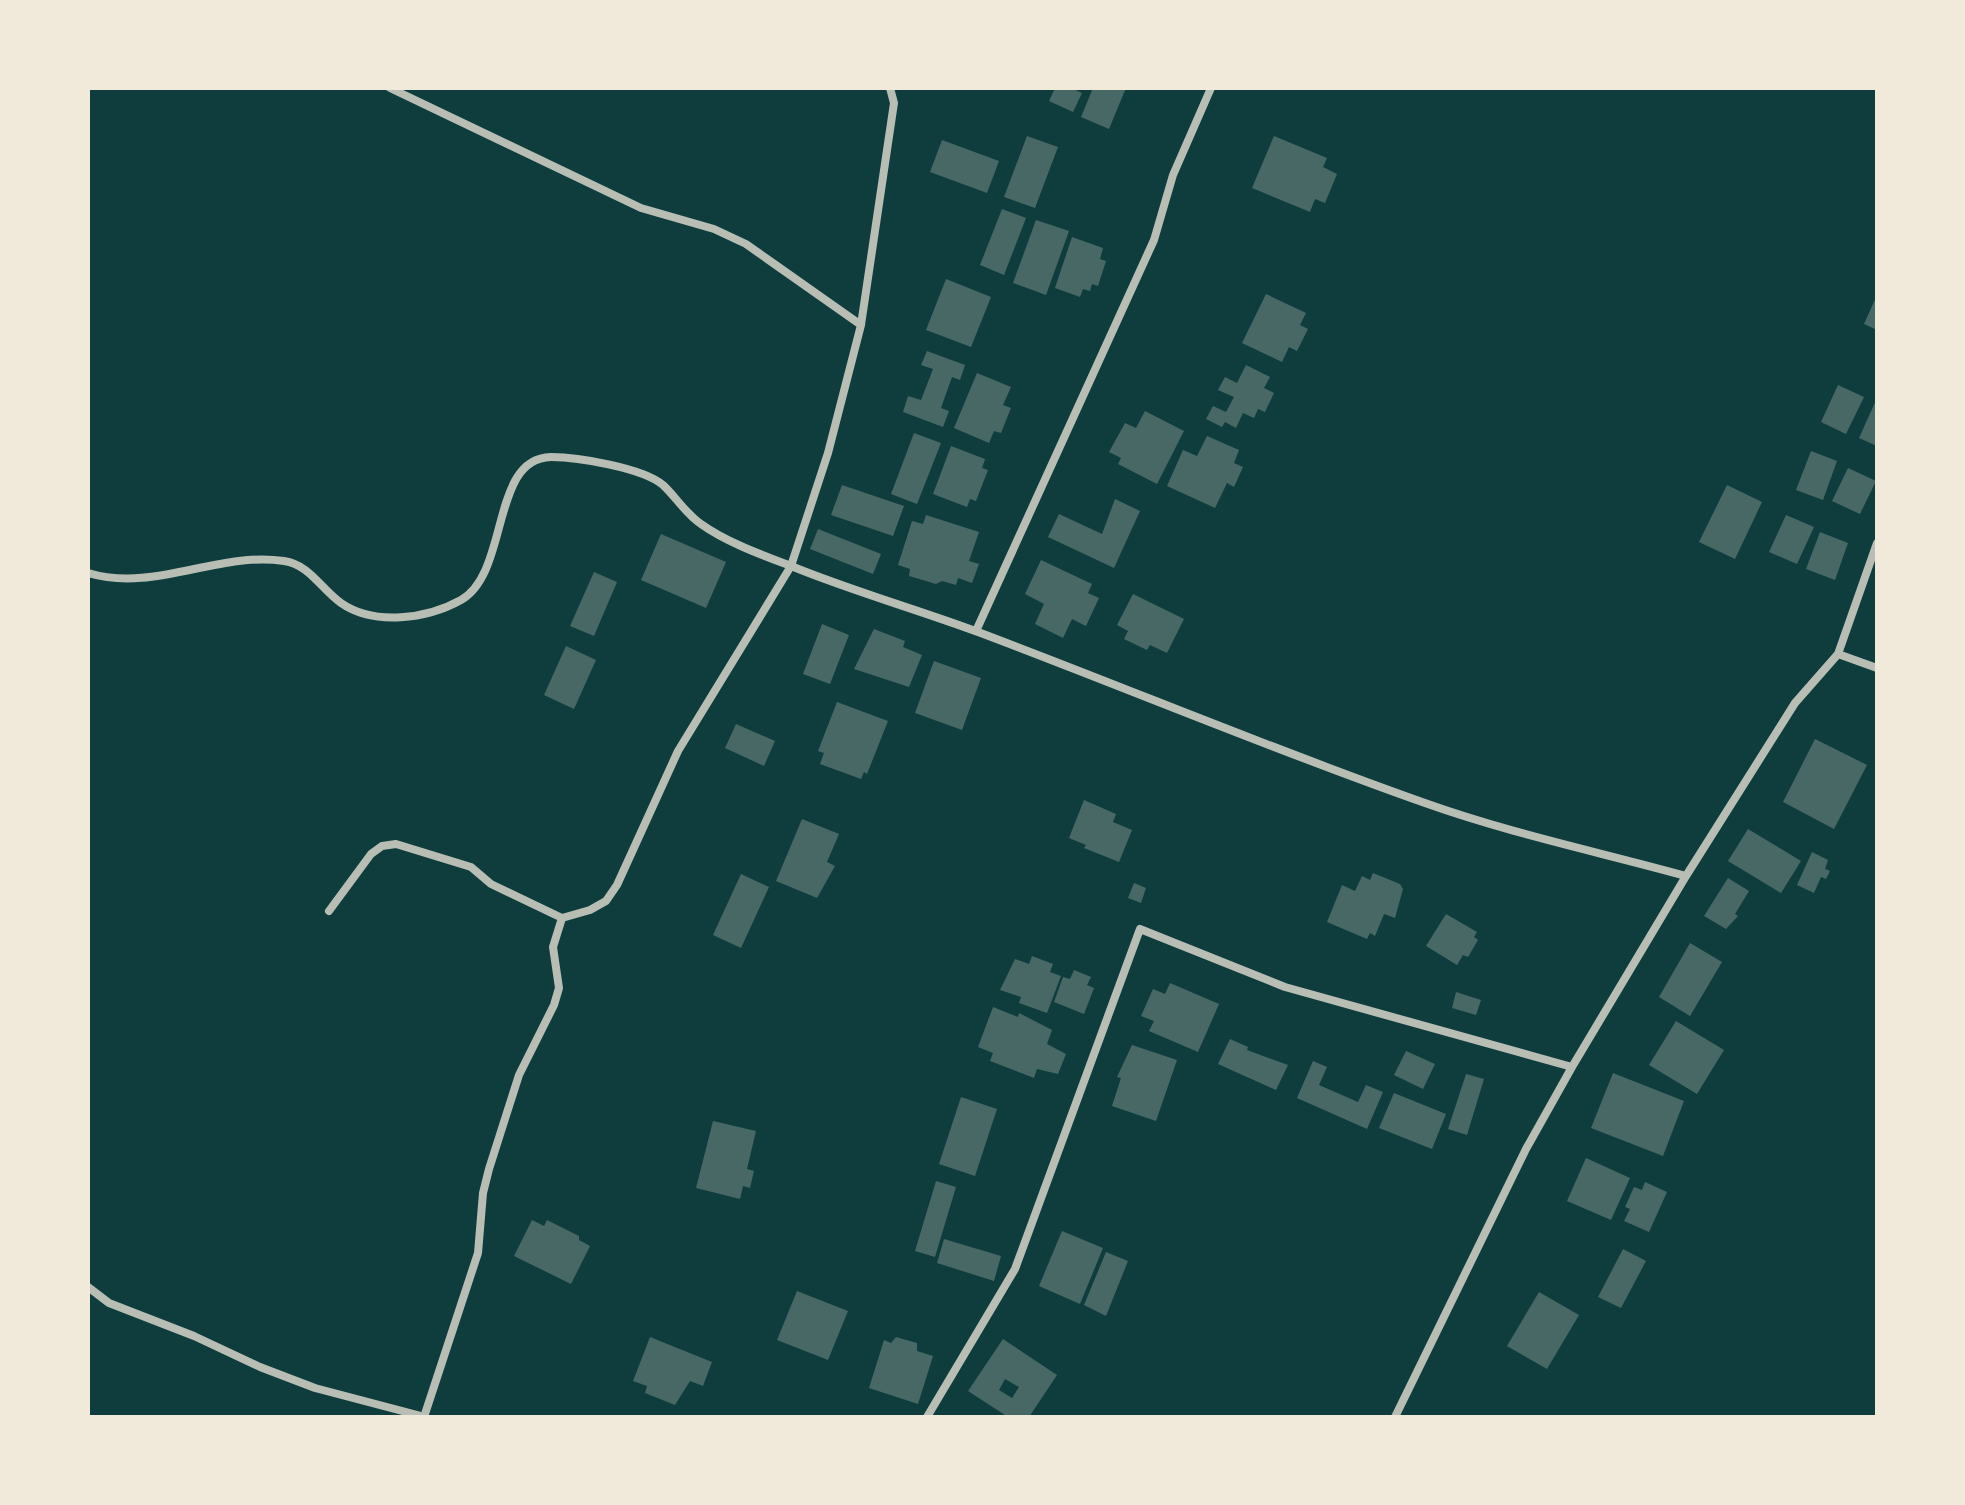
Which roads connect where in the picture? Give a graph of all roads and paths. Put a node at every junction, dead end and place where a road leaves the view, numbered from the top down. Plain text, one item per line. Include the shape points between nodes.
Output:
1 (390, 88) edge
2 (890, 88) edge
3 (1211, 88) edge
4 (861, 325) junction
5 (1877, 543) edge
6 (791, 566) junction
7 (88, 573) edge
8 (976, 631) junction
9 (1838, 654) junction
10 (1877, 668) edge
11 (1686, 876) junction
12 (329, 911) dead end
13 (562, 918) junction
14 (1572, 1067) junction
15 (88, 1287) edge
16 (424, 1417) edge
17 (927, 1417) edge
18 (1395, 1417) edge

1 - 4 street via 641,208 746,244
2 - 4 street via 894,103
3 - 8 street via 1173,175 1154,240
4 - 6 street via 828,453
5 - 9 street
6 - 7 street via 699,523 660,482 640,472 549,457 530,462 519,473 507,497 486,576 475,590 458,602 419,615 364,614 341,603 296,563 277,560 252,559 138,581
6 - 8 street
6 - 13 street via 678,751 617,885 606,901
8 - 11 street via 1427,804
9 - 10 street
9 - 11 street via 1795,703
11 - 14 street
12 - 13 street via 371,854 396,844 471,867 491,884
13 - 16 street via 553,947 557,996 519,1075 489,1169 478,1253
14 - 17 street via 1285,987 1140,929 1015,1269
14 - 18 street via 1526,1149
15 - 16 street via 109,1303 315,1388

